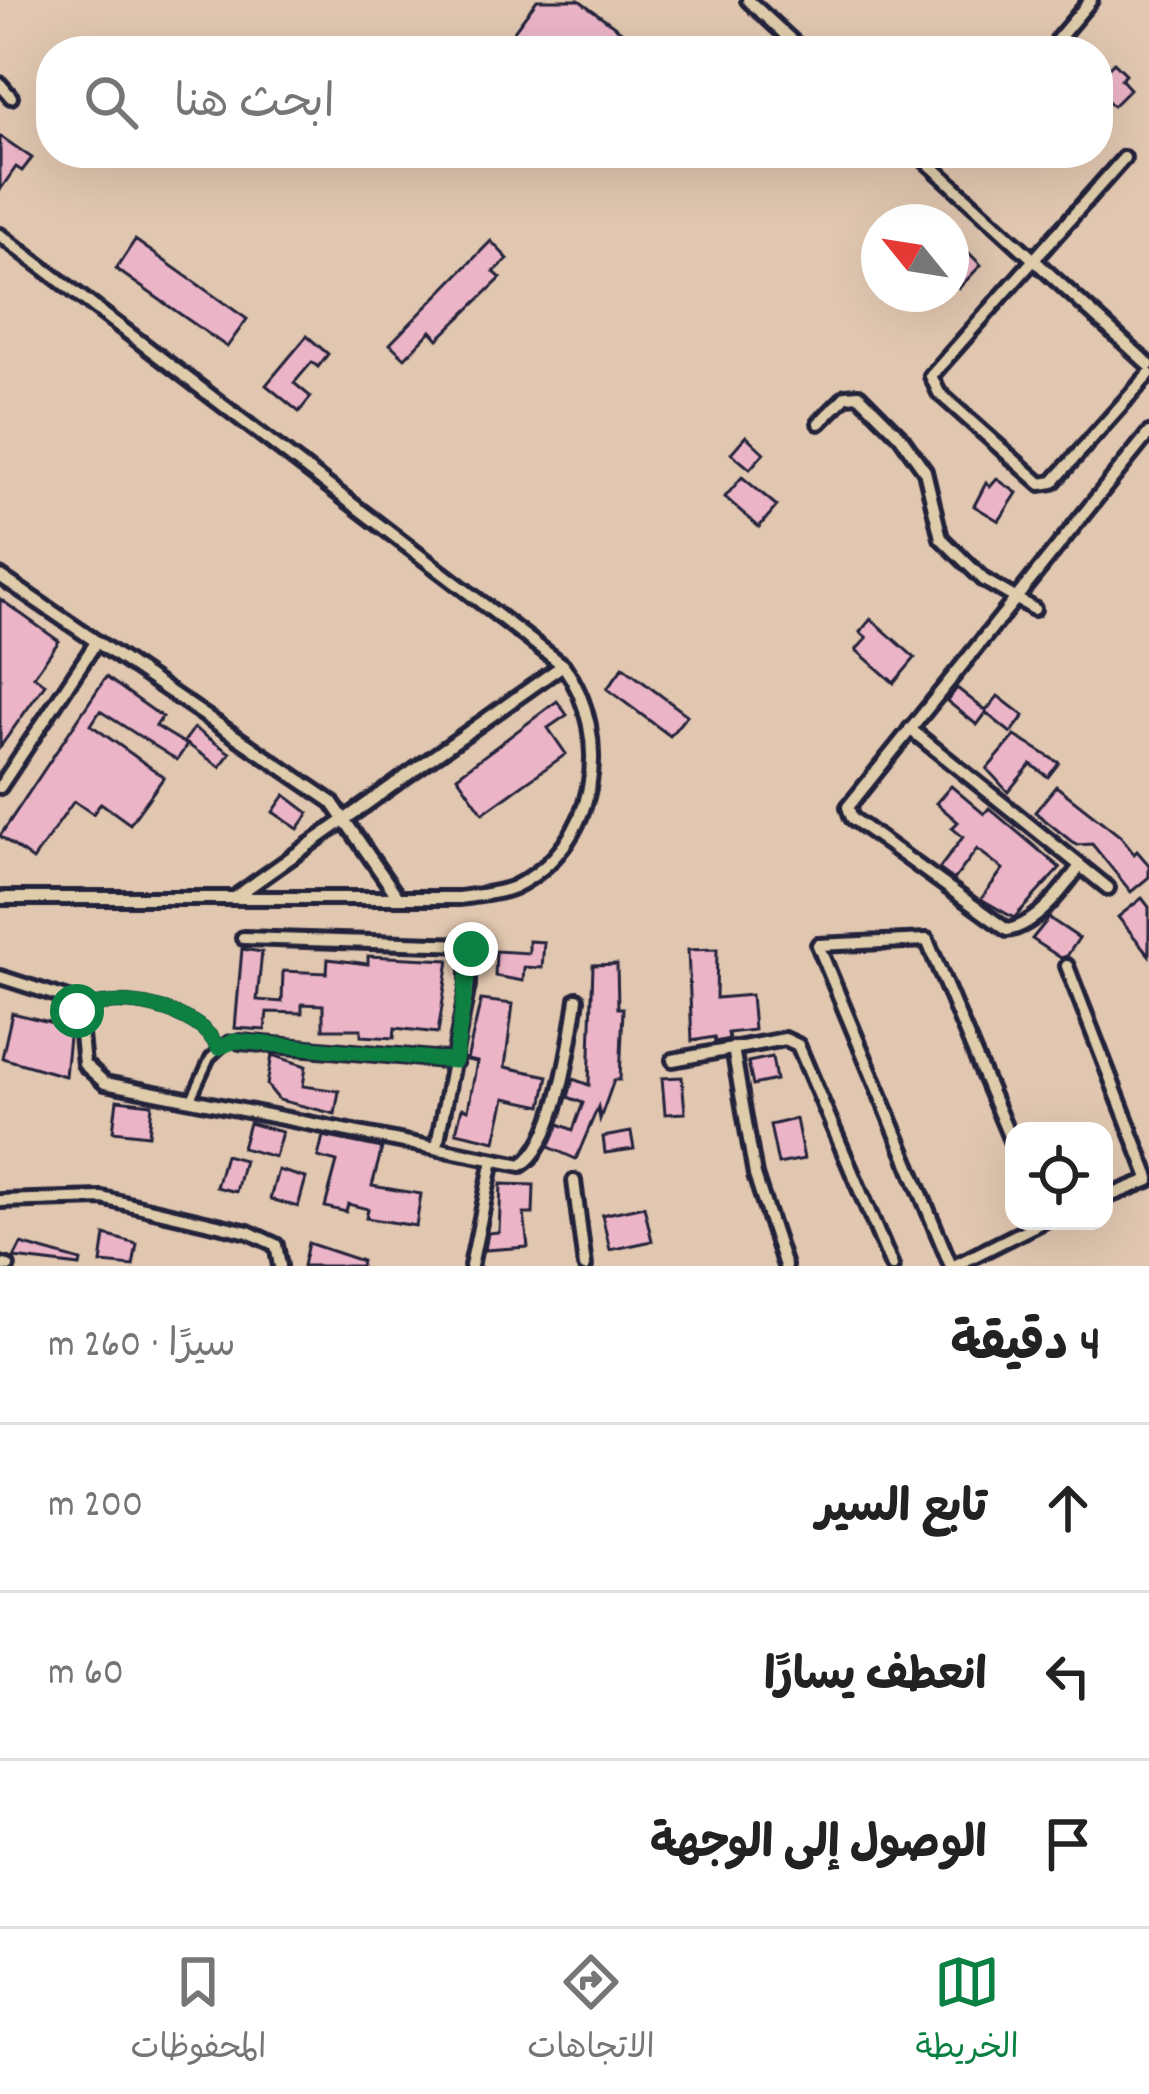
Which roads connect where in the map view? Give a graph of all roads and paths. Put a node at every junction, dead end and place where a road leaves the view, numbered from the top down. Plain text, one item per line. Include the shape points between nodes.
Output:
1 (748, 0) edge
2 (1091, 0) edge
3 (786, 36) edge
4 (1061, 36) edge
5 (0, 84) edge
6 (10, 97) dead end
7 (1124, 158) dead end
8 (933, 168) edge
9 (0, 235) edge
10 (1032, 259) junction
11 (1149, 365) edge
12 (1149, 374) edge
13 (819, 423) dead end
14 (1149, 433) edge
15 (0, 576) edge
16 (1014, 597) junction
17 (1034, 609) dead end
18 (95, 644) junction
19 (563, 665) junction
20 (910, 729) junction
21 (0, 787) edge
22 (346, 818) junction
23 (1080, 866) junction
24 (1108, 888) dead end
25 (235, 896) junction
26 (397, 896) junction
27 (0, 898) edge
28 (243, 938) dead end
29 (1067, 966) dead end
30 (0, 977) edge
31 (578, 999) dead end
32 (77, 1011) junction
33 (240, 1042) joint
34 (218, 1048) junction
35 (734, 1048) junction
36 (674, 1060) dead end
37 (455, 1061) junction
38 (192, 1097) junction
39 (1005, 1126) edge
40 (436, 1145) junction
41 (493, 1160) junction
42 (1149, 1179) edge
43 (574, 1181) dead end
44 (1113, 1194) edge
45 (0, 1201) edge
46 (1030, 1230) edge
47 (280, 1266) edge
48 (471, 1266) edge
49 (585, 1266) edge
50 (785, 1266) edge
51 (892, 1266) edge
52 (952, 1266) edge

1 - 3 street
2 - 4 street
5 - 6 street
7 - 10 street
8 - 10 street
9 - 19 street
10 - 11 street
10 - 12 street via 933,368 939,393 1041,484 1053,482
13 - 16 street via 846,396 860,395 925,471 941,538
14 - 16 street
15 - 18 street
16 - 17 street
16 - 20 street
18 - 21 street
18 - 22 street
19 - 22 street
19 - 26 street via 584,694 594,736 589,795 573,833 543,869 510,889
20 - 23 street
20 - 23 street via 850,799 852,818 1007,930 1057,896
22 - 25 street
22 - 26 street
23 - 24 street
25 - 26 street
25 - 27 street
28 - 37 street via 463,942 471,955
29 - 42 street
30 - 32 street via 54,993
31 - 41 street via 564,1077 536,1151 521,1165
32 - 34 lane via 112,999 194,1019
32 - 38 street via 85,1064 95,1076
33 - 34 lane
33 - 37 street
34 - 38 lane
35 - 36 street
35 - 50 street via 755,1175
35 - 51 street via 785,1039 803,1050
37 - 40 street
38 - 40 street
39 - 52 street via 927,940 818,946
40 - 41 street
41 - 48 street
42 - 44 street
43 - 49 street
45 - 47 street via 102,1198 248,1232 276,1245
46 - 52 street

